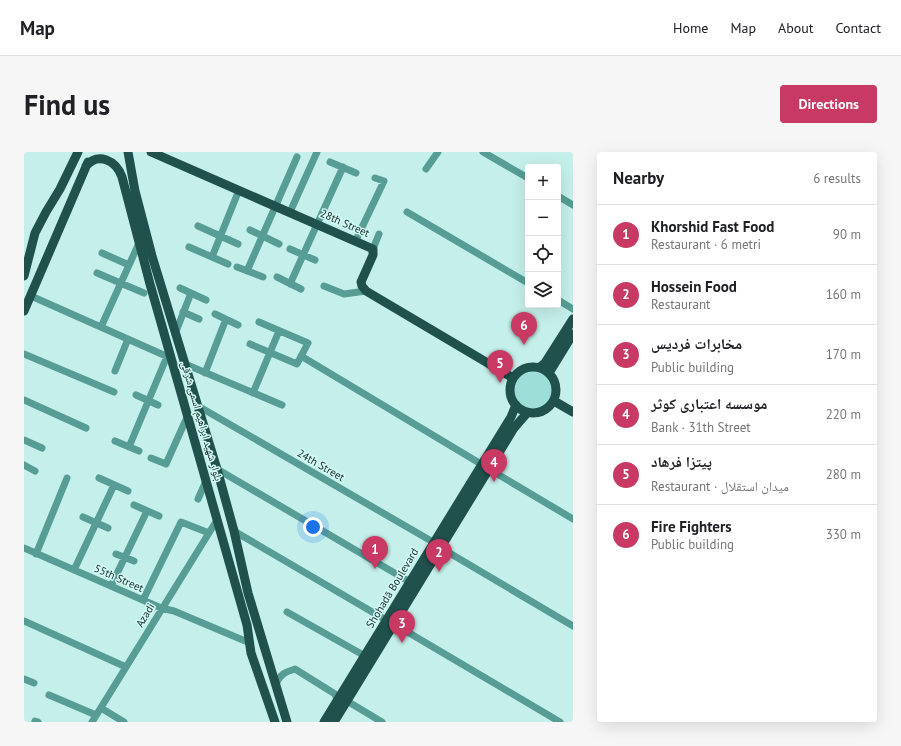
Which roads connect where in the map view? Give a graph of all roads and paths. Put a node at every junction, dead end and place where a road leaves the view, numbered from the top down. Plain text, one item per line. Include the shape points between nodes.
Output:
1 (78, 152) edge
2 (92, 152) edge
3 (113, 152) edge
4 (128, 152) edge
5 (151, 152) edge
6 (317, 152) edge
7 (438, 152) edge
8 (483, 152) edge
9 (297, 157) dead end
10 (330, 162) dead end
11 (86, 166) junction
12 (119, 167) junction
13 (344, 167) junction
14 (426, 169) dead end
15 (356, 173) dead end
16 (525, 176) edge
17 (375, 178) dead end
18 (239, 190) junction
19 (561, 198) edge
20 (573, 204) edge
21 (276, 206) junction
22 (290, 212) junction
23 (407, 212) dead end
24 (318, 224) junction
25 (198, 226) dead end
26 (250, 230) dead end
27 (379, 234) dead end
28 (220, 236) junction
29 (263, 236) junction
30 (356, 240) junction
31 (139, 243) junction
32 (238, 244) dead end
33 (279, 244) dead end
34 (189, 247) dead end
35 (290, 249) dead end
36 (373, 249) junction
37 (102, 253) dead end
38 (304, 255) junction
39 (212, 257) junction
40 (315, 260) dead end
41 (228, 264) dead end
42 (129, 265) junction
43 (237, 267) dead end
44 (247, 271) junction
45 (97, 273) dead end
46 (24, 276) edge
47 (277, 277) dead end
48 (263, 278) dead end
49 (525, 281) edge
50 (121, 284) junction
51 (290, 284) junction
52 (324, 286) dead end
53 (180, 288) dead end
54 (301, 289) dead end
55 (366, 291) junction
56 (144, 293) dead end
57 (191, 293) junction
58 (31, 296) junction
59 (206, 300) dead end
60 (561, 302) edge
61 (573, 309) edge
62 (24, 311) edge
63 (183, 312) junction
64 (215, 314) dead end
65 (199, 319) dead end
66 (226, 319) junction
67 (573, 319) edge
68 (259, 322) dead end
69 (238, 324) dead end
70 (101, 327) junction
71 (279, 331) junction
72 (175, 334) junction
73 (573, 334) edge
74 (128, 339) junction
75 (250, 344) dead end
76 (270, 352) junction
77 (168, 353) junction
78 (24, 354) edge
79 (301, 356) junction
80 (185, 364) junction
81 (540, 367) junction
82 (115, 371) dead end
83 (205, 373) junction
84 (549, 373) junction
85 (513, 378) junction
86 (114, 392) dead end
87 (253, 393) junction
88 (136, 395) dead end
89 (24, 400) edge
90 (148, 401) junction
91 (554, 401) junction
92 (158, 405) dead end
93 (282, 405) dead end
94 (516, 405) junction
95 (198, 406) junction
96 (573, 412) edge
97 (527, 413) junction
98 (188, 415) junction
99 (86, 428) dead end
100 (115, 441) dead end
101 (25, 443) edge
102 (129, 447) junction
103 (42, 448) dead end
104 (139, 451) dead end
105 (151, 458) dead end
106 (481, 464) junction
107 (24, 465) edge
108 (217, 469) junction
109 (489, 469) junction
110 (35, 471) dead end
111 (67, 478) dead end
112 (99, 478) dead end
113 (206, 481) junction
114 (114, 485) junction
115 (128, 491) dead end
116 (198, 499) dead end
117 (134, 505) dead end
118 (147, 511) junction
119 (160, 516) dead end
120 (83, 517) dead end
121 (573, 519) edge
122 (217, 520) junction
123 (96, 523) junction
124 (108, 528) dead end
125 (234, 531) junction
126 (209, 533) junction
127 (437, 545) junction
128 (24, 548) edge
129 (36, 554) junction
130 (116, 554) dead end
131 (125, 558) junction
132 (134, 561) dead end
133 (74, 570) junction
134 (410, 582) junction
135 (111, 586) junction
136 (143, 600) junction
137 (161, 608) junction
138 (287, 612) dead end
139 (24, 621) edge
140 (390, 622) junction
141 (573, 626) edge
142 (263, 639) junction
143 (250, 643) junction
144 (365, 656) junction
145 (269, 661) junction
146 (254, 664) junction
147 (126, 668) junction
148 (24, 679) edge
149 (34, 683) dead end
150 (276, 685) junction
151 (49, 695) dead end
152 (342, 700) junction
153 (100, 708) junction
154 (96, 715) junction
155 (92, 722) edge
156 (124, 722) edge
157 (275, 722) edge
158 (287, 722) edge
159 (324, 722) edge
160 (334, 722) edge
161 (382, 722) edge
162 (560, 722) edge

1 - 46 main road via 35,233
2 - 11 main road
3 - 12 main road, بلوار شهید ابراهیم اسمی شرقی
4 - 72 main road, بلوار شهید ابراهیم اسمی شرقی via 139,206
5 - 18 main road, 28th Street
6 - 22 street
7 - 14 street
8 - 16 street
9 - 21 street
10 - 13 street
11 - 12 main road via 90,159 102,155 112,158
11 - 58 main road
12 - 31 main road, بلوار شهید ابراهیم اسمی شرقی
13 - 15 street
13 - 24 street
17 - 30 street via 384,181
18 - 21 main road, 28th Street
18 - 28 street
19 - 20 street
21 - 22 main road, 28th Street
21 - 29 street
22 - 24 main road, 28th Street
23 - 49 street
24 - 30 main road, 28th Street
24 - 38 street
25 - 28 street
26 - 29 street
27 - 36 street
28 - 32 street
28 - 39 street
29 - 33 street
29 - 44 street
30 - 36 main road, 28th Street
31 - 42 street
31 - 77 main road, بلوار شهید ابراهیم اسمی شرقی
34 - 39 street
35 - 38 street
36 - 55 main road, 28th Street via 373,255 361,282
37 - 42 street
38 - 40 street
38 - 51 street
39 - 41 street
42 - 50 street
43 - 44 street
44 - 48 street
45 - 50 street
47 - 51 street
50 - 56 street
50 - 70 street
51 - 54 street
52 - 55 street via 344,294
53 - 57 street
55 - 85 main road
57 - 59 street
57 - 63 street
58 - 62 main road
58 - 70 street
60 - 61 street
63 - 65 street
63 - 72 street
64 - 66 street
66 - 69 street
66 - 83 street
67 - 81 main road
68 - 71 street
70 - 74 street
71 - 76 street
71 - 79 street via 308,343
72 - 80 main road, بلوار شهید ابراهیم اسمی شرقی
73 - 84 main road
74 - 77 street
74 - 82 street
75 - 76 street
76 - 79 street via 297,364
76 - 87 street
77 - 90 street
77 - 98 main road, بلوار شهید ابراهیم اسمی شرقی
78 - 86 street
79 - 106 street
80 - 83 street
80 - 95 main road, بلوار شهید ابراهیم اسمی شرقی
81 - 84 main road
81 - 85 main road via 524,368
83 - 87 street
84 - 91 main road via 557,386
85 - 94 main road via 510,392
87 - 93 street
88 - 90 street
89 - 99 street
90 - 92 street
90 - 102 street
91 - 96 main road
91 - 97 main road via 540,413
94 - 97 main road
94 - 106 main road, Shohadā Boulevard
95 - 108 main road, بلوار شهید ابراهیم اسمی شرقی
95 - 127 street, 24th Street
97 - 109 main road, Shohadā Boulevard via 519,421
98 - 105 street via 166,464
98 - 113 main road, بلوار شهید ابراهیم اسمی شرقی
100 - 102 street
101 - 103 street
102 - 104 street
106 - 127 main road, Shohadā Boulevard
107 - 110 street
108 - 125 main road, بلوار شهید ابراهیم اسمی شرقی
108 - 134 street
109 - 121 street
109 - 127 main road, Shohadā Boulevard
111 - 129 street
112 - 114 street
113 - 116 street
113 - 122 main road, بلوار شهید ابراهیم اسمی شرقی
114 - 115 street
114 - 123 street
117 - 118 street
118 - 119 street
118 - 131 street
120 - 123 street
122 - 126 street, Azadi
122 - 143 main road, بلوار شهید ابراهیم اسمی شرقی
123 - 124 street
123 - 133 street
125 - 140 street
125 - 142 main road, بلوار شهید ابراهیم اسمی شرقی via 248,593
126 - 136 street via 181,522
126 - 137 street, Azadi
127 - 134 main road, Shohadā Boulevard
127 - 140 main road, Shohadā Boulevard
127 - 141 street, 24th Street
128 - 129 street, 55th Street
129 - 133 street, 55th Street
130 - 131 street
131 - 132 street
131 - 135 street
133 - 135 street, 55th Street
134 - 140 main road, Shohadā Boulevard
135 - 136 street, 55th Street
136 - 137 street, 55th Street
137 - 143 street, 55th Street
137 - 147 street, Azadi
138 - 144 street
139 - 147 street
140 - 144 main road, Shohadā Boulevard
140 - 152 main road, Shohadā Boulevard
140 - 162 street
142 - 143 main road via 258,645
142 - 145 main road, بلوار شهید ابراهیم اسمی شرقی
143 - 146 main road, بلوار شهید ابراهیم اسمی شرقی
144 - 152 main road, Shohadā Boulevard
145 - 146 main road via 264,656 259,656
145 - 150 main road, بلوار شهید ابراهیم اسمی شرقی
146 - 157 main road, بلوار شهید ابراهیم اسمی شرقی
147 - 153 street, Azadi
148 - 149 street
150 - 152 street via 278,678 285,672 295,669
150 - 158 main road, بلوار شهید ابراهیم اسمی شرقی
151 - 154 street
152 - 159 main road, Shohadā Boulevard
152 - 160 main road, Shohadā Boulevard
152 - 161 street
153 - 154 street, Azadi
153 - 156 street
154 - 155 street, Azadi

